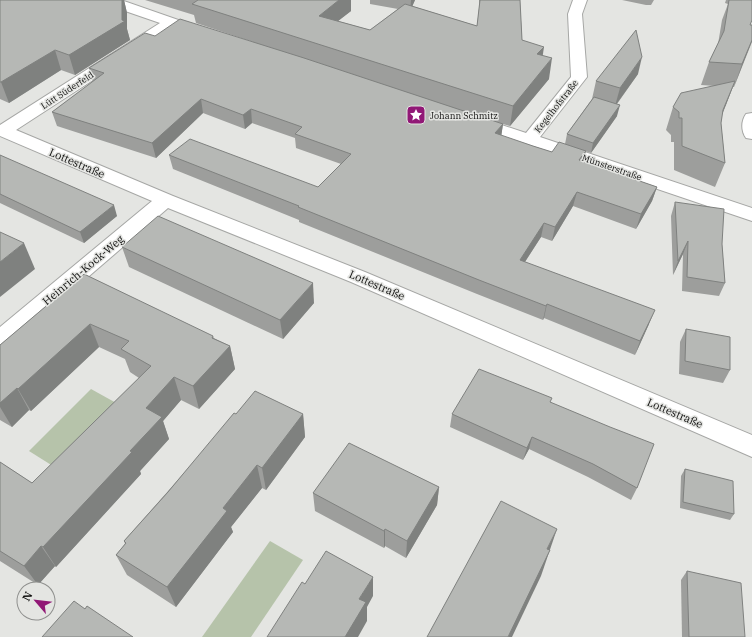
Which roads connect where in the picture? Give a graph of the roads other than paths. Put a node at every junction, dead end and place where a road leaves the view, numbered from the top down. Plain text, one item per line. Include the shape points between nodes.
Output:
1 (107, 0) edge
2 (580, 0) edge
3 (170, 23) junction
4 (220, 38) edge
5 (460, 117) edge
6 (752, 118) edge
7 (2, 130) edge
8 (752, 134) edge
9 (530, 139) junction
10 (166, 200) junction
11 (752, 215) edge
12 (0, 340) edge
13 (752, 446) edge

1 - 3 street
2 - 9 street, Kegelhofstraße via 575,14 578,77
3 - 4 street
3 - 7 street, Lütt Süderfeld
5 - 9 street, Münsterstraße
6 - 8 street
7 - 10 street, Lottestraße
9 - 11 street, Münsterstraße
10 - 12 street, Heinrich-Kock-Weg
10 - 13 street, Lottestraße via 364,280

